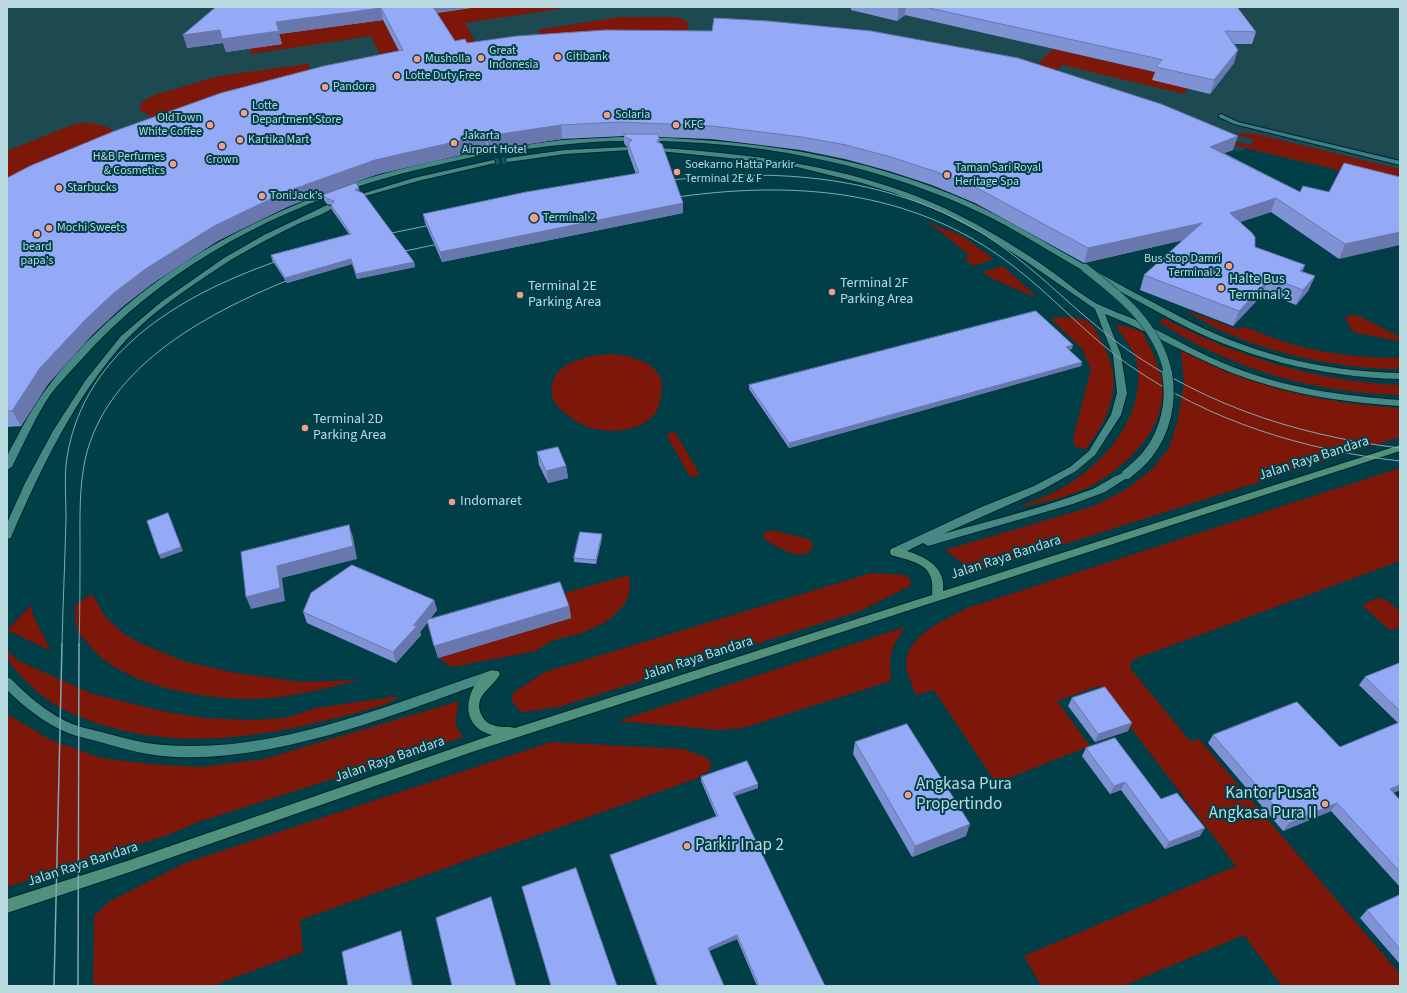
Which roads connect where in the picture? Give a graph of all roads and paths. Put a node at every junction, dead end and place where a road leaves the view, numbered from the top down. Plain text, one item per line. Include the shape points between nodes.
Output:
1 (1221, 116) dead end
2 (503, 150) tunnel mouth
3 (628, 150) edge
4 (661, 150) edge
5 (487, 152) tunnel mouth
6 (508, 160) tunnel mouth
7 (493, 162) tunnel mouth
8 (1400, 163) edge
9 (362, 195) edge
10 (330, 207) edge
11 (1085, 268) junction
12 (1098, 307) junction
13 (1400, 376) edge
14 (1400, 403) edge
15 (1400, 448) edge
16 (7, 467) edge
17 (7, 535) edge
18 (895, 552) junction
19 (937, 596) junction
20 (494, 674) joint
21 (7, 682) edge
22 (524, 731) junction
23 (7, 906) edge

1 - 8 street via 1236,123
2 - 11 street via 550,143 638,139 707,141 787,150 872,170 938,192 1004,222
3 - 6 street via 565,152
4 - 12 street via 722,154 781,162 820,170 896,192 929,204 997,239
5 - 16 street via 412,168 318,198 253,228 190,262 135,302 81,352 54,384 36,411
7 - 9 street via 416,179
10 - 17 street via 277,231 212,268 154,311 125,337 95,372 74,403 20,503
11 - 13 street, bridge via 1202,332 1280,362 1349,374
11 - 18 street, bridge via 1140,316 1158,346 1169,378 1171,399 1167,418 1148,454 1127,474 1101,490 1069,502
12 - 14 street via 1135,322 1199,356 1245,375 1340,398
12 - 18 street via 1117,354 1122,393 1116,414 1092,453 1073,469 1038,488
15 - 19 main road, Jalan Raya Bandara
18 - 19 main road via 923,560 930,566 938,580
19 - 22 main road, Jalan Raya Bandara
20 - 21 street via 385,713 309,734 259,745 170,751 131,746 68,728 18,694
20 - 22 main road via 476,693 474,710 478,722 495,732
22 - 23 main road, Jalan Raya Bandara

